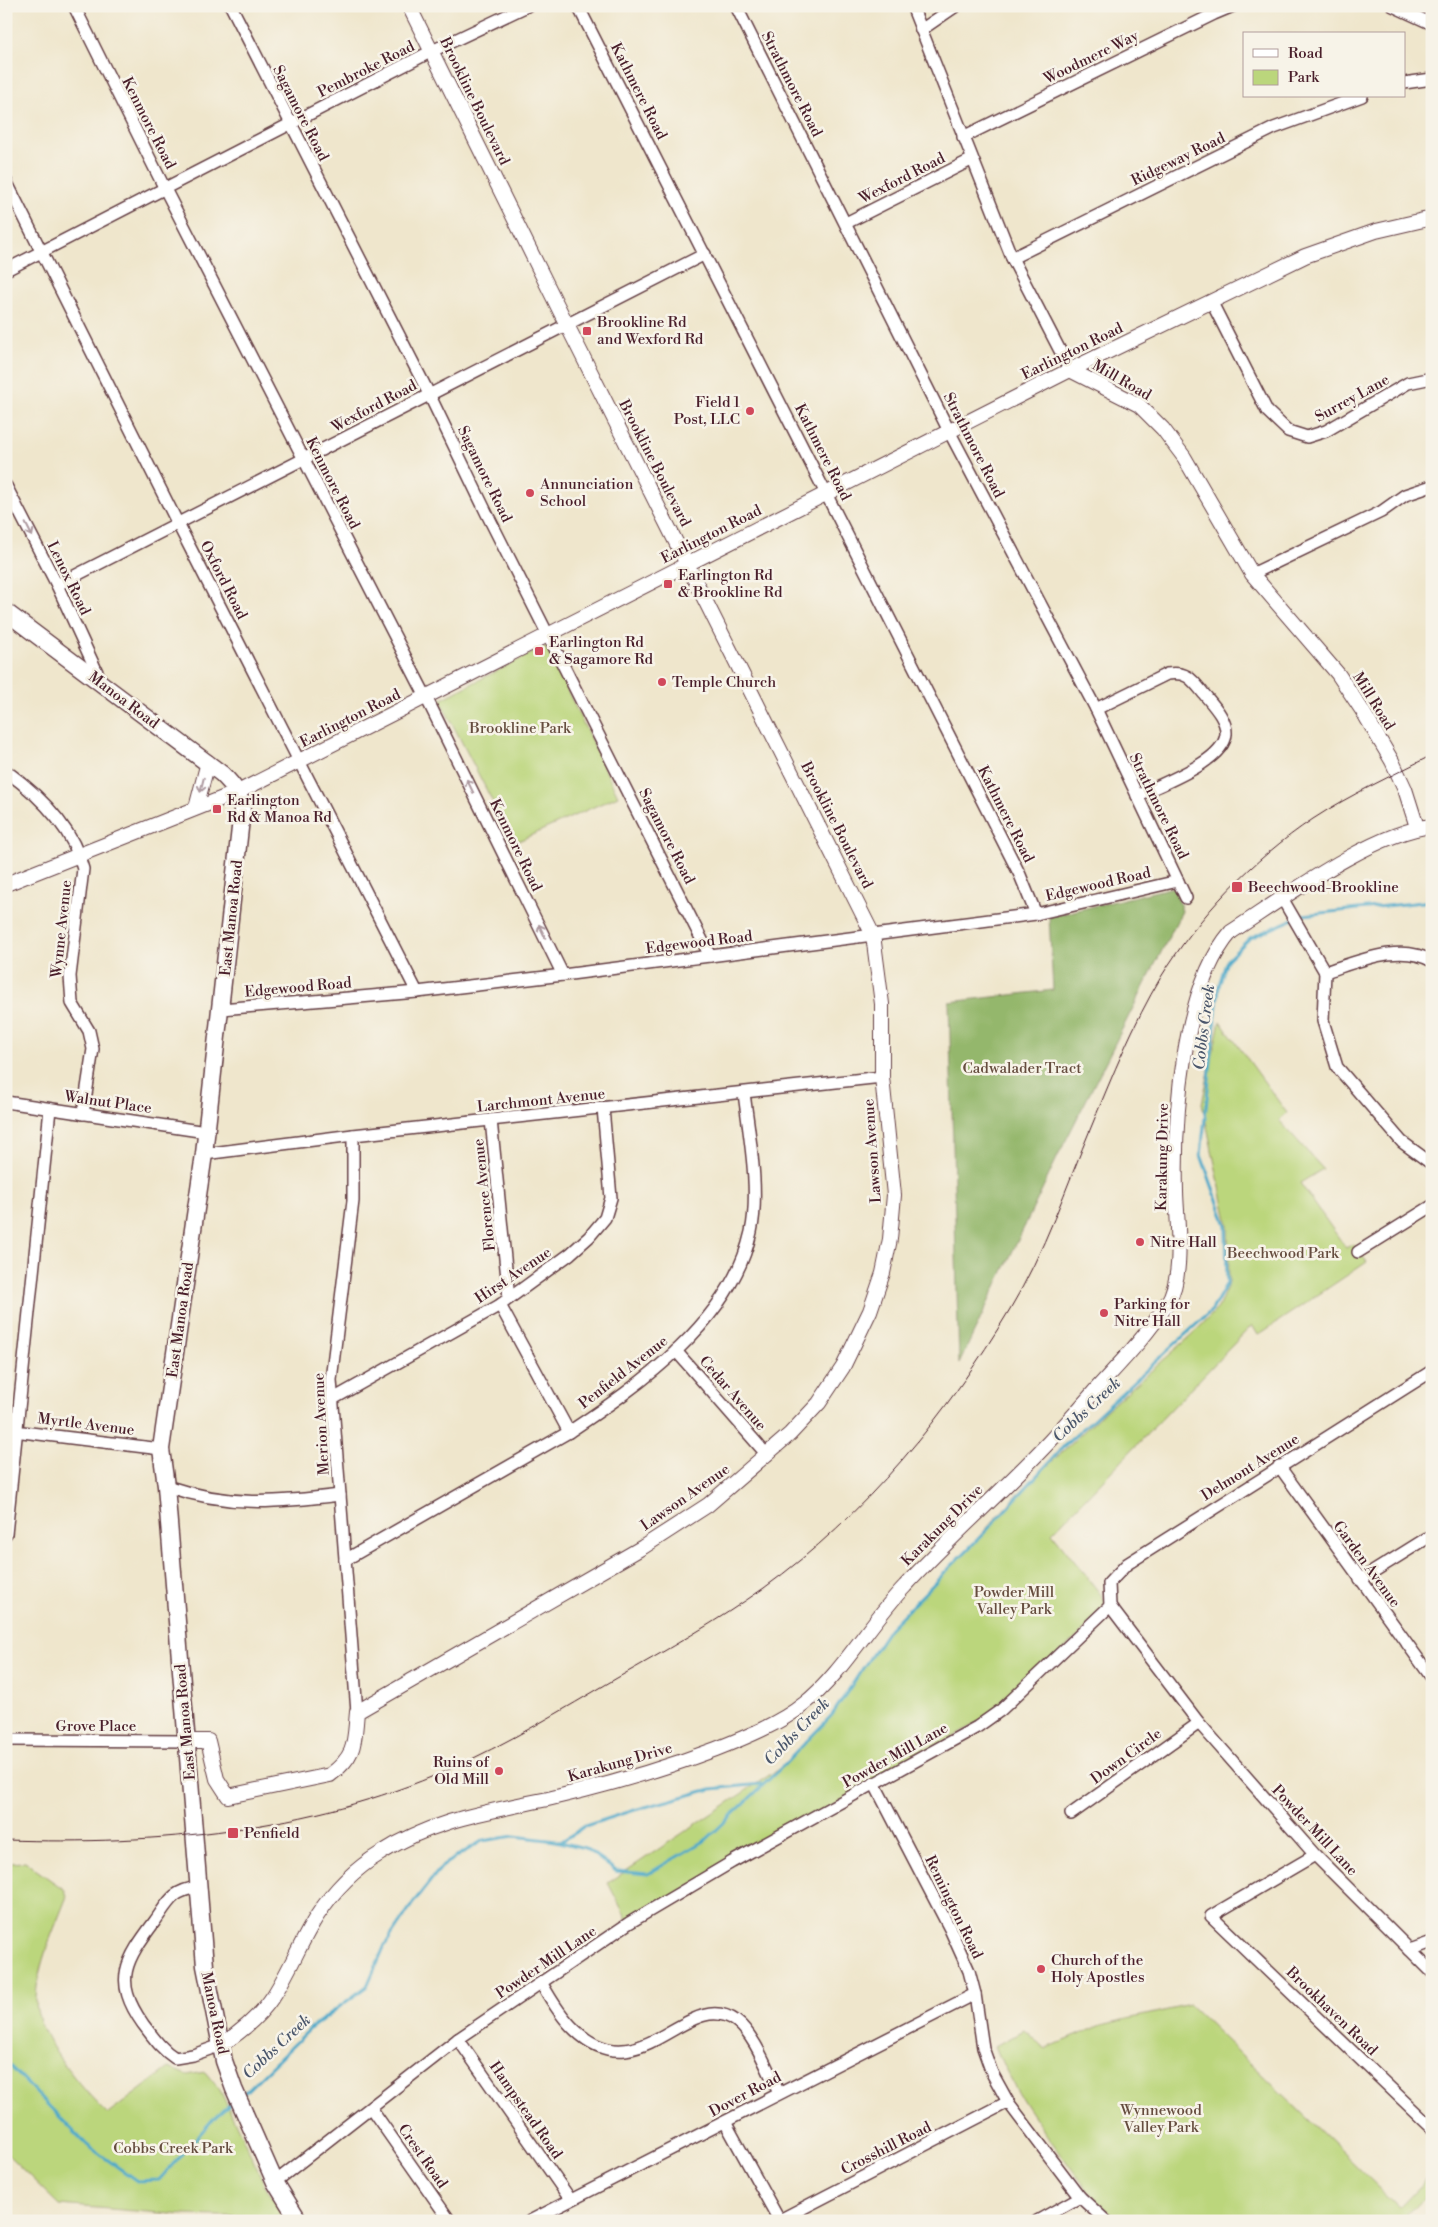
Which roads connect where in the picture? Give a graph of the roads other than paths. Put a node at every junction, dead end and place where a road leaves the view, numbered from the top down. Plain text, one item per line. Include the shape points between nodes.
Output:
1 (74, 6) edge
2 (231, 6) edge
3 (410, 6) edge
4 (527, 6) edge
5 (578, 6) edge
6 (736, 6) edge
7 (912, 6) edge
8 (956, 6) edge
9 (1233, 6) edge
10 (1393, 6) edge
11 (1432, 24) edge
12 (921, 30) junction
13 (432, 51) junction
14 (1432, 78) edge
15 (1406, 83) edge
16 (1356, 98) edge
17 (290, 125) junction
18 (963, 136) junction
19 (972, 160) junction
20 (6, 181) edge
21 (165, 189) junction
22 (1432, 218) edge
23 (846, 224) junction
24 (42, 253) junction
25 (705, 254) junction
26 (1012, 258) junction
27 (6, 270) edge
28 (1211, 301) junction
29 (567, 326) junction
30 (1070, 370) junction
31 (1432, 378) edge
32 (429, 394) junction
33 (949, 431) junction
34 (304, 460) junction
35 (6, 486) edge
36 (1432, 486) edge
37 (827, 494) junction
38 (178, 524) junction
39 (688, 565) junction
40 (1252, 574) junction
41 (58, 585) junction
42 (6, 612) edge
43 (549, 634) junction
44 (102, 684) junction
45 (426, 697) junction
46 (1096, 709) junction
47 (208, 762) junction
48 (300, 762) junction
49 (6, 770) edge
50 (238, 792) junction
51 (1137, 796) junction
52 (196, 808) junction
53 (1432, 826) edge
54 (1418, 828) junction
55 (79, 854) junction
56 (1178, 881) junction
57 (6, 884) edge
58 (1186, 898) dead end
59 (1285, 903) junction
60 (1036, 914) junction
61 (873, 934) junction
62 (710, 956) junction
63 (1432, 961) edge
64 (1325, 972) junction
65 (564, 975) junction
66 (417, 992) junction
67 (221, 1009) junction
68 (882, 1077) junction
69 (744, 1092) junction
70 (6, 1102) edge
71 (50, 1108) junction
72 (603, 1108) junction
73 (83, 1114) junction
74 (491, 1120) junction
75 (206, 1132) junction
76 (353, 1135) junction
77 (204, 1154) junction
78 (1432, 1164) edge
79 (1432, 1206) edge
80 (1358, 1252) dead end
81 (505, 1301) junction
82 (676, 1351) junction
83 (1432, 1371) edge
84 (333, 1399) junction
85 (11, 1431) edge
86 (569, 1432) junction
87 (161, 1449) junction
88 (767, 1455) junction
89 (1279, 1466) junction
90 (166, 1486) junction
91 (340, 1495) junction
92 (6, 1534) edge
93 (1432, 1536) edge
94 (345, 1560) junction
95 (1360, 1580) junction
96 (1110, 1606) junction
97 (1432, 1678) edge
98 (357, 1712) junction
99 (1199, 1722) junction
100 (6, 1740) edge
101 (186, 1741) junction
102 (874, 1784) junction
103 (1071, 1814) dead end
104 (197, 1848) joint
105 (1315, 1855) junction
106 (198, 1888) junction
107 (1432, 1942) edge
108 (1410, 1950) junction
109 (1432, 1972) edge
110 (542, 1984) junction
111 (975, 1994) junction
112 (458, 2039) junction
113 (221, 2046) junction
114 (779, 2093) junction
115 (1008, 2102) junction
116 (371, 2108) junction
117 (724, 2122) junction
118 (1432, 2128) edge
119 (275, 2182) junction
120 (1080, 2197) junction
121 (570, 2199) junction
122 (778, 2220) edge
123 (299, 2221) edge
124 (450, 2221) edge
125 (530, 2221) edge
126 (1037, 2221) edge
127 (1106, 2221) edge

1 - 21 street, Kenmore Road
2 - 17 street, Sagamore Road
3 - 13 street, Brookline Boulevard
4 - 13 street, Pembroke Road
5 - 25 street, Kathmere Road
6 - 23 street, Strathmore Road
7 - 12 street, Mill Road
8 - 12 street
9 - 18 street, Woodmere Way
10 - 11 street
12 - 18 street, Mill Road
13 - 17 street, Pembroke Road
13 - 29 street, Brookline Boulevard
14 - 15 street
16 - 26 street, Ridgeway Road via 1274,128
17 - 21 street, Pembroke Road
17 - 32 street, Sagamore Road
18 - 19 street, Mill Road
19 - 23 street, Wexford Road
19 - 26 street, Mill Road
20 - 24 street, Oxford Road
21 - 24 street, Pembroke Road
21 - 34 street, Kenmore Road
22 - 28 street, Earlington Road via 1376,231 1305,256
23 - 33 street, Strathmore Road
24 - 27 street, Pembroke Road
24 - 38 street, Oxford Road
25 - 29 street, Wexford Road
25 - 37 street, Kathmere Road
26 - 30 street, Mill Road
28 - 30 street, Earlington Road
28 - 31 street, Surrey Lane via 1267,411 1288,431 1307,437 1326,431 1408,383
29 - 32 street, Wexford Road
29 - 39 street, Brookline Boulevard
30 - 33 street, Earlington Road
30 - 40 street, Mill Road via 1139,405 1163,429 1184,457
32 - 34 street, Wexford Road
32 - 43 street, Sagamore Road
33 - 37 street, Earlington Road
33 - 46 street, Strathmore Road
34 - 38 street, Wexford Road
34 - 45 street, Kenmore Road
35 -> 41 street, Lenox Road
36 - 40 street via 1405,495 1381,512
37 - 39 street, Earlington Road
37 - 60 street, Kathmere Road via 1020,875
38 - 41 street, Wexford Road
38 - 48 street, Oxford Road
39 - 43 street, Earlington Road
39 - 61 street, Brookline Boulevard
40 - 54 street, Mill Road via 1338,674 1362,710 1395,768
41 - 44 street, Lenox Road
42 - 44 main road, Manoa Road
43 - 45 street, Earlington Road
43 - 62 street, Sagamore Road
44 - 47 main road, Manoa Road
45 - 48 street, Earlington Road
65 -> 45 street, Kenmore Road
46 - 51 street, Strathmore Road
46 - 51 street via 1166,674 1179,672 1192,679 1221,715 1227,732 1224,744 1208,760
47 - 50 main road, Manoa Road
47 -> 52 street
48 - 50 street, Earlington Road
48 - 66 street, Oxford Road
49 - 55 street, Wynne Avenue via 51,810
50 - 52 street, Earlington Road
50 - 67 main road, East Manoa Road via 242,810
51 - 56 street, Strathmore Road
52 - 55 street, Earlington Road
53 - 54 street, Karakung Drive
54 - 59 street, Karakung Drive via 1374,844
55 - 57 street, Earlington Road
55 - 73 street, Wynne Avenue via 83,869 72,1003 89,1031 93,1049
56 - 58 street, Strathmore Road
56 - 60 street, Edgewood Road
59 - 64 street
59 - 113 street, Karakung Drive via 1231,932 1220,944 1209,965 1194,1012 1180,1086 1175,1158 1178,1266 1170,1300 1146,1334 1050,1442 902,1589 822,1687 802,1706 775,1722 720,1747 648,1773 461,1818 382,1852 334,1893 319,1912 267,2005
60 - 61 street, Edgewood Road
61 - 62 street, Edgewood Road
61 - 68 street, Lawson Avenue via 882,1004
62 - 65 street, Edgewood Road
63 - 64 street via 1408,953 1383,955
64 - 78 street via 1323,1021 1336,1067 1402,1142
65 - 66 street, Edgewood Road
66 - 67 street, Edgewood Road
67 - 75 main road, East Manoa Road
68 - 69 street, Larchmont Avenue
68 - 88 street, Lawson Avenue via 894,1195 883,1273 870,1311 843,1368 818,1403
69 - 72 street, Larchmont Avenue
69 - 82 street, Penfield Avenue via 753,1167 751,1232 731,1285 714,1310
70 - 71 street, Walnut Place
71 - 73 street, Walnut Place
71 - 85 street
72 - 74 street, Larchmont Avenue
72 - 81 street, Hirst Avenue via 611,1198 605,1218 570,1254
73 - 75 street, Walnut Place
74 - 76 street, Larchmont Avenue
74 - 81 street, Florence Avenue
75 - 77 main road, East Manoa Road
76 - 77 street, Larchmont Avenue
76 - 84 street, Merion Avenue via 352,1201 332,1380
77 - 87 main road, East Manoa Road
79 - 80 street
81 - 84 street, Hirst Avenue
81 - 86 street, Florence Avenue
82 - 86 street, Penfield Avenue
82 - 88 street, Cedar Avenue
83 - 89 street, Delmont Avenue
84 - 91 street, Merion Avenue
85 - 87 street, Myrtle Avenue
85 - 92 street
86 - 94 street, Penfield Avenue
87 - 90 main road, East Manoa Road
88 - 98 street, Lawson Avenue via 708,1505 642,1547
89 - 95 street, Garden Avenue
89 - 96 street, Delmont Avenue via 1127,1564 1109,1583
90 - 91 street via 196,1496 233,1501 283,1502
90 - 101 main road, East Manoa Road
91 - 94 street, Merion Avenue
93 - 95 street
94 - 98 street, Merion Avenue
95 - 97 street, Garden Avenue
96 - 99 street, Powder Mill Lane
96 - 102 street, Powder Mill Lane via 1000,1710 977,1727
98 - 101 street via 354,1748 344,1764 330,1775 234,1796 228,1796 217,1779 208,1741
99 - 103 street, Down Circle
99 - 105 street, Powder Mill Lane
100 - 101 street, Grove Place
101 - 104 main road, East Manoa Road
102 - 110 street, Powder Mill Lane via 629,1923
102 - 111 street, Remington Road via 950,1929 969,1971
104 - 106 main road, Manoa Road
105 - 108 street, Powder Mill Lane
105 - 118 street, Brookhaven Road via 1211,1916
106 - 113 main road, Manoa Road via 205,1966
106 - 113 street via 179,1891 171,1899 131,1955 125,1987 128,2002 160,2046 175,2058
107 - 108 street
108 - 109 street, Powder Mill Lane
110 - 112 street, Powder Mill Lane
110 - 114 street via 556,2008 575,2030 595,2043 613,2049 633,2049 649,2044 700,2015 731,2018 750,2036
111 - 114 street, Dover Road
111 - 115 street, Remington Road via 983,2048
112 - 116 street, Powder Mill Lane
112 - 121 street, Hampstead Road
113 - 119 main road, Manoa Road via 234,2089
114 - 117 street, Dover Road
115 - 120 street, Remington Road
115 - 122 street, Crosshill Road
116 - 119 street, Powder Mill Lane
116 - 124 street, Crest Road
117 - 121 street, Dover Road
117 - 122 street
119 - 123 main road, Manoa Road
120 - 126 street
120 - 127 street, Remington Road
121 - 125 street, Dover Road

